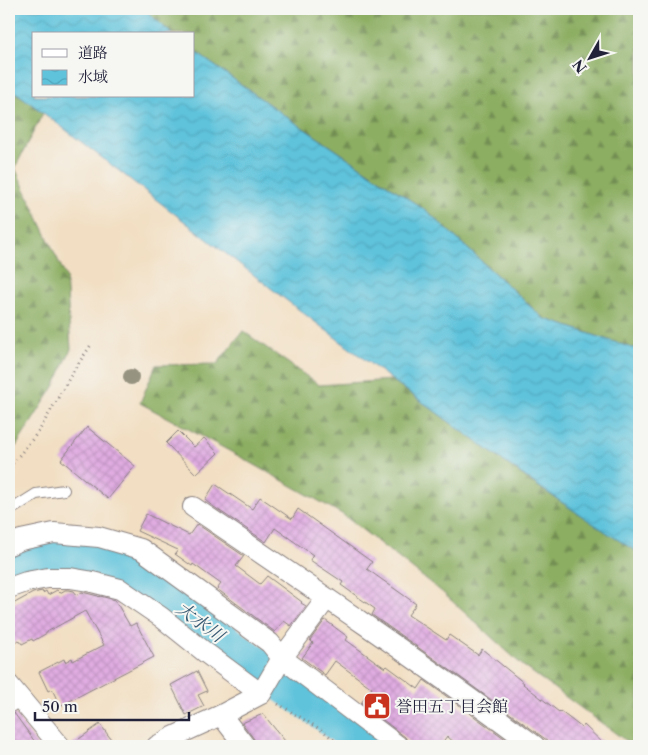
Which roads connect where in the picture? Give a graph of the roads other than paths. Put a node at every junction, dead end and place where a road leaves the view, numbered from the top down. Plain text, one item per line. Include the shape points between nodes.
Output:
1 (64, 490) dead end
2 (192, 507) dead end
3 (9, 511) edge
4 (9, 545) edge
5 (9, 588) edge
6 (328, 598) junction
7 (279, 663) junction
8 (263, 690) junction
9 (13, 698) edge
10 (220, 715) junction
11 (60, 746) edge
12 (157, 746) edge
13 (245, 746) edge
14 (398, 746) edge
15 (534, 746) edge

1 - 3 lane via 36,494
2 - 6 street
4 - 7 street via 54,533 99,537 141,549 270,643
5 - 8 street via 48,578 70,578 120,590 161,617 206,654
6 - 7 street
6 - 15 street
7 - 8 street
7 - 14 street
8 - 10 street
9 - 11 street
10 - 12 street
10 - 13 street

